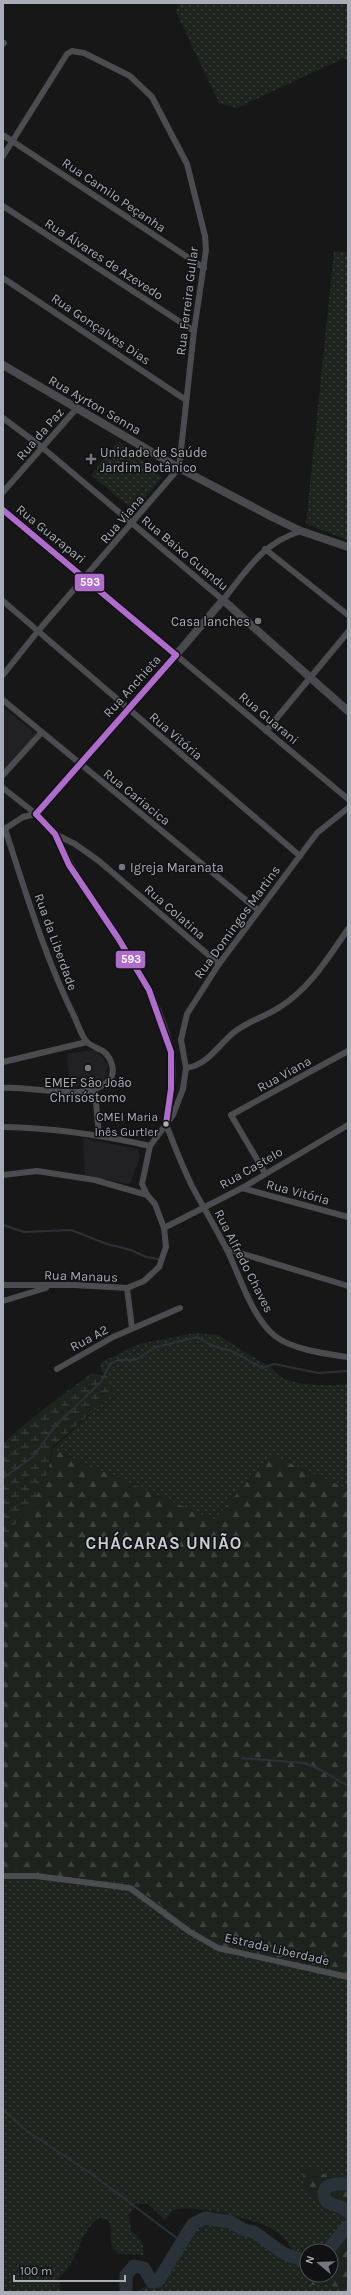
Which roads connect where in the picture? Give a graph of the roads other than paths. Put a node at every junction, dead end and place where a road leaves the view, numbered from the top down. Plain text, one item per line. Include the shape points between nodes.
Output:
1 (3, 135) edge
2 (13, 141) junction
3 (3, 156) edge
4 (3, 206) edge
5 (204, 268) junction
6 (3, 278) edge
7 (194, 330) junction
8 (3, 365) edge
9 (186, 400) junction
10 (77, 408) junction
11 (3, 418) edge
12 (43, 448) junction
13 (179, 468) junction
14 (3, 492) edge
15 (3, 510) edge
16 (132, 524) junction
17 (301, 531) junction
18 (348, 547) edge
19 (265, 549) junction
20 (86, 577) junction
21 (223, 600) junction
22 (3, 601) edge
23 (348, 615) edge
24 (38, 631) junction
25 (348, 632) edge
26 (176, 655) junction
27 (3, 675) edge
28 (310, 678) junction
29 (3, 700) edge
30 (127, 709) junction
31 (348, 711) edge
32 (266, 731) junction
33 (42, 733) junction
34 (79, 764) junction
35 (3, 775) edge
36 (3, 788) edge
37 (348, 799) edge
38 (348, 808) edge
39 (36, 814) junction
40 (4, 830) edge
41 (54, 834) junction
42 (300, 856) junction
43 (258, 910) junction
44 (348, 929) edge
45 (218, 964) junction
46 (87, 1042) junction
47 (348, 1051) edge
48 (3, 1062) edge
49 (186, 1068) junction
50 (3, 1088) edge
51 (95, 1091) junction
52 (166, 1124) junction
53 (3, 1127) edge
54 (347, 1128) edge
55 (99, 1136) junction
56 (150, 1146) junction
57 (265, 1173) junction
58 (3, 1175) edge
59 (242, 1188) junction
60 (147, 1195) junction
61 (205, 1207) junction
62 (348, 1217) edge
63 (164, 1228) junction
64 (227, 1249) junction
65 (3, 1285) edge
66 (53, 1286) junction
67 (348, 1286) edge
68 (127, 1288) junction
69 (3, 1301) edge
70 (180, 1308) dead end
71 (132, 1328) junction
72 (348, 1357) edge
73 (57, 1369) dead end
74 (3, 1876) edge
75 (348, 1977) edge

1 - 2 street, Rua Camilo Peçanha
2 - 3 street
2 - 5 street, Rua Camilo Peçanha
2 - 5 street, Rua Ferreira Gullar via 64,58 72,51 84,52 130,76 152,97 188,168 205,236
4 - 7 street, Rua Álvares de Azevedo
5 - 7 street, Rua Ferreira Gullar
6 - 9 street, Rua Gonçalves Dias
7 - 9 street, Rua Ferreira Gullar
8 - 10 main road, Rua Ayrton Senna
9 - 13 street, Rua Ferreira Gullar
10 - 12 street, Rua da Paz
10 - 13 main road, Rua Ayrton Senna
11 - 12 street, Rua Baixo Guandu
12 - 14 street, Rua da Paz
12 - 16 street, Rua Baixo Guandu
13 - 16 street, Rua Viana
13 - 17 main road, Rua Ayrton Senna
15 - 20 main road, Rua Guarapari
16 - 20 street, Rua Viana
16 - 21 street, Rua Baixo Guandu
17 - 18 main road, Rua Ayrton Senna
17 - 19 street, Rua Anchieta
19 - 21 street, Rua Anchieta
19 - 23 street
20 - 24 street, Rua Viana
20 - 26 main road, Rua Guarapari
21 - 26 main road, Rua Anchieta
21 - 28 main road, Rua Baixo Guandu
22 - 24 street, Rua Vitória
24 - 27 street, Rua Viana
24 - 30 street, Rua Vitória
25 - 28 street
26 - 30 street, Rua Anchieta
26 - 32 street, Rua Guarani
28 - 31 main road, Rua Baixo Guandu
28 - 32 street
29 - 33 street, Rua Cariacica
30 - 34 street, Rua Anchieta
30 - 42 street, Rua Vitória
32 - 37 street, Rua Guarani
33 - 34 street, Rua Cariacica
33 - 35 street
34 - 39 street, Rua Anchieta
34 - 43 street, Rua Cariacica
36 - 39 street, Rua Colatina
38 - 42 street, Rua Domingos Martins via 325,826
39 - 40 street via 23,818
39 - 41 street, Rua Colatina
40 - 46 street, Rua da Liberdade via 51,967
41 - 45 street, Rua Colatina via 75,844 99,861
41 - 52 street via 69,865 118,938 145,984 163,1025 171,1052 172,1066
42 - 43 street, Rua Domingos Martins
43 - 45 street, Rua Domingos Martins
44 - 49 street via 314,978 300,993 279,1008 233,1033 208,1058 196,1066
45 - 49 street, Rua Domingos Martins via 192,1004 183,1024 181,1040
46 - 48 street
46 - 51 street via 104,1052 112,1066 112,1076
47 - 57 street, Rua Viana via 231,1115
49 - 52 street, Rua Domingos Martins via 178,1104
50 - 51 street
51 - 55 street
52 - 56 street, Rua Domingos Martins
52 - 61 street, Rua Alfredo Chaves via 192,1187
53 - 55 street via 46,1129
54 - 57 street, Rua Castelo
55 - 56 street
56 - 60 street via 142,1184
57 - 59 street, Rua Castelo
58 - 60 street via 43,1172 95,1180
59 - 61 street, Rua Castelo
59 - 62 street, Rua Vitória
60 - 63 street, Rua Manaus via 155,1204
61 - 63 street, Rua Castelo
61 - 64 street, Rua Alfredo Chaves
63 - 68 street, Rua Manaus via 166,1247 159,1267 144,1281
64 - 67 street
64 - 72 street, Rua Alfredo Chaves via 258,1317 276,1337 322,1353
65 - 66 street, Rua Manaus
66 - 68 street, Rua Manaus
66 - 69 street
68 - 71 street
70 - 71 street, Rua A2
71 - 73 street, Rua A2
74 - 75 street, Estrada Liberdade via 36,1876 130,1888 190,1932 218,1948

